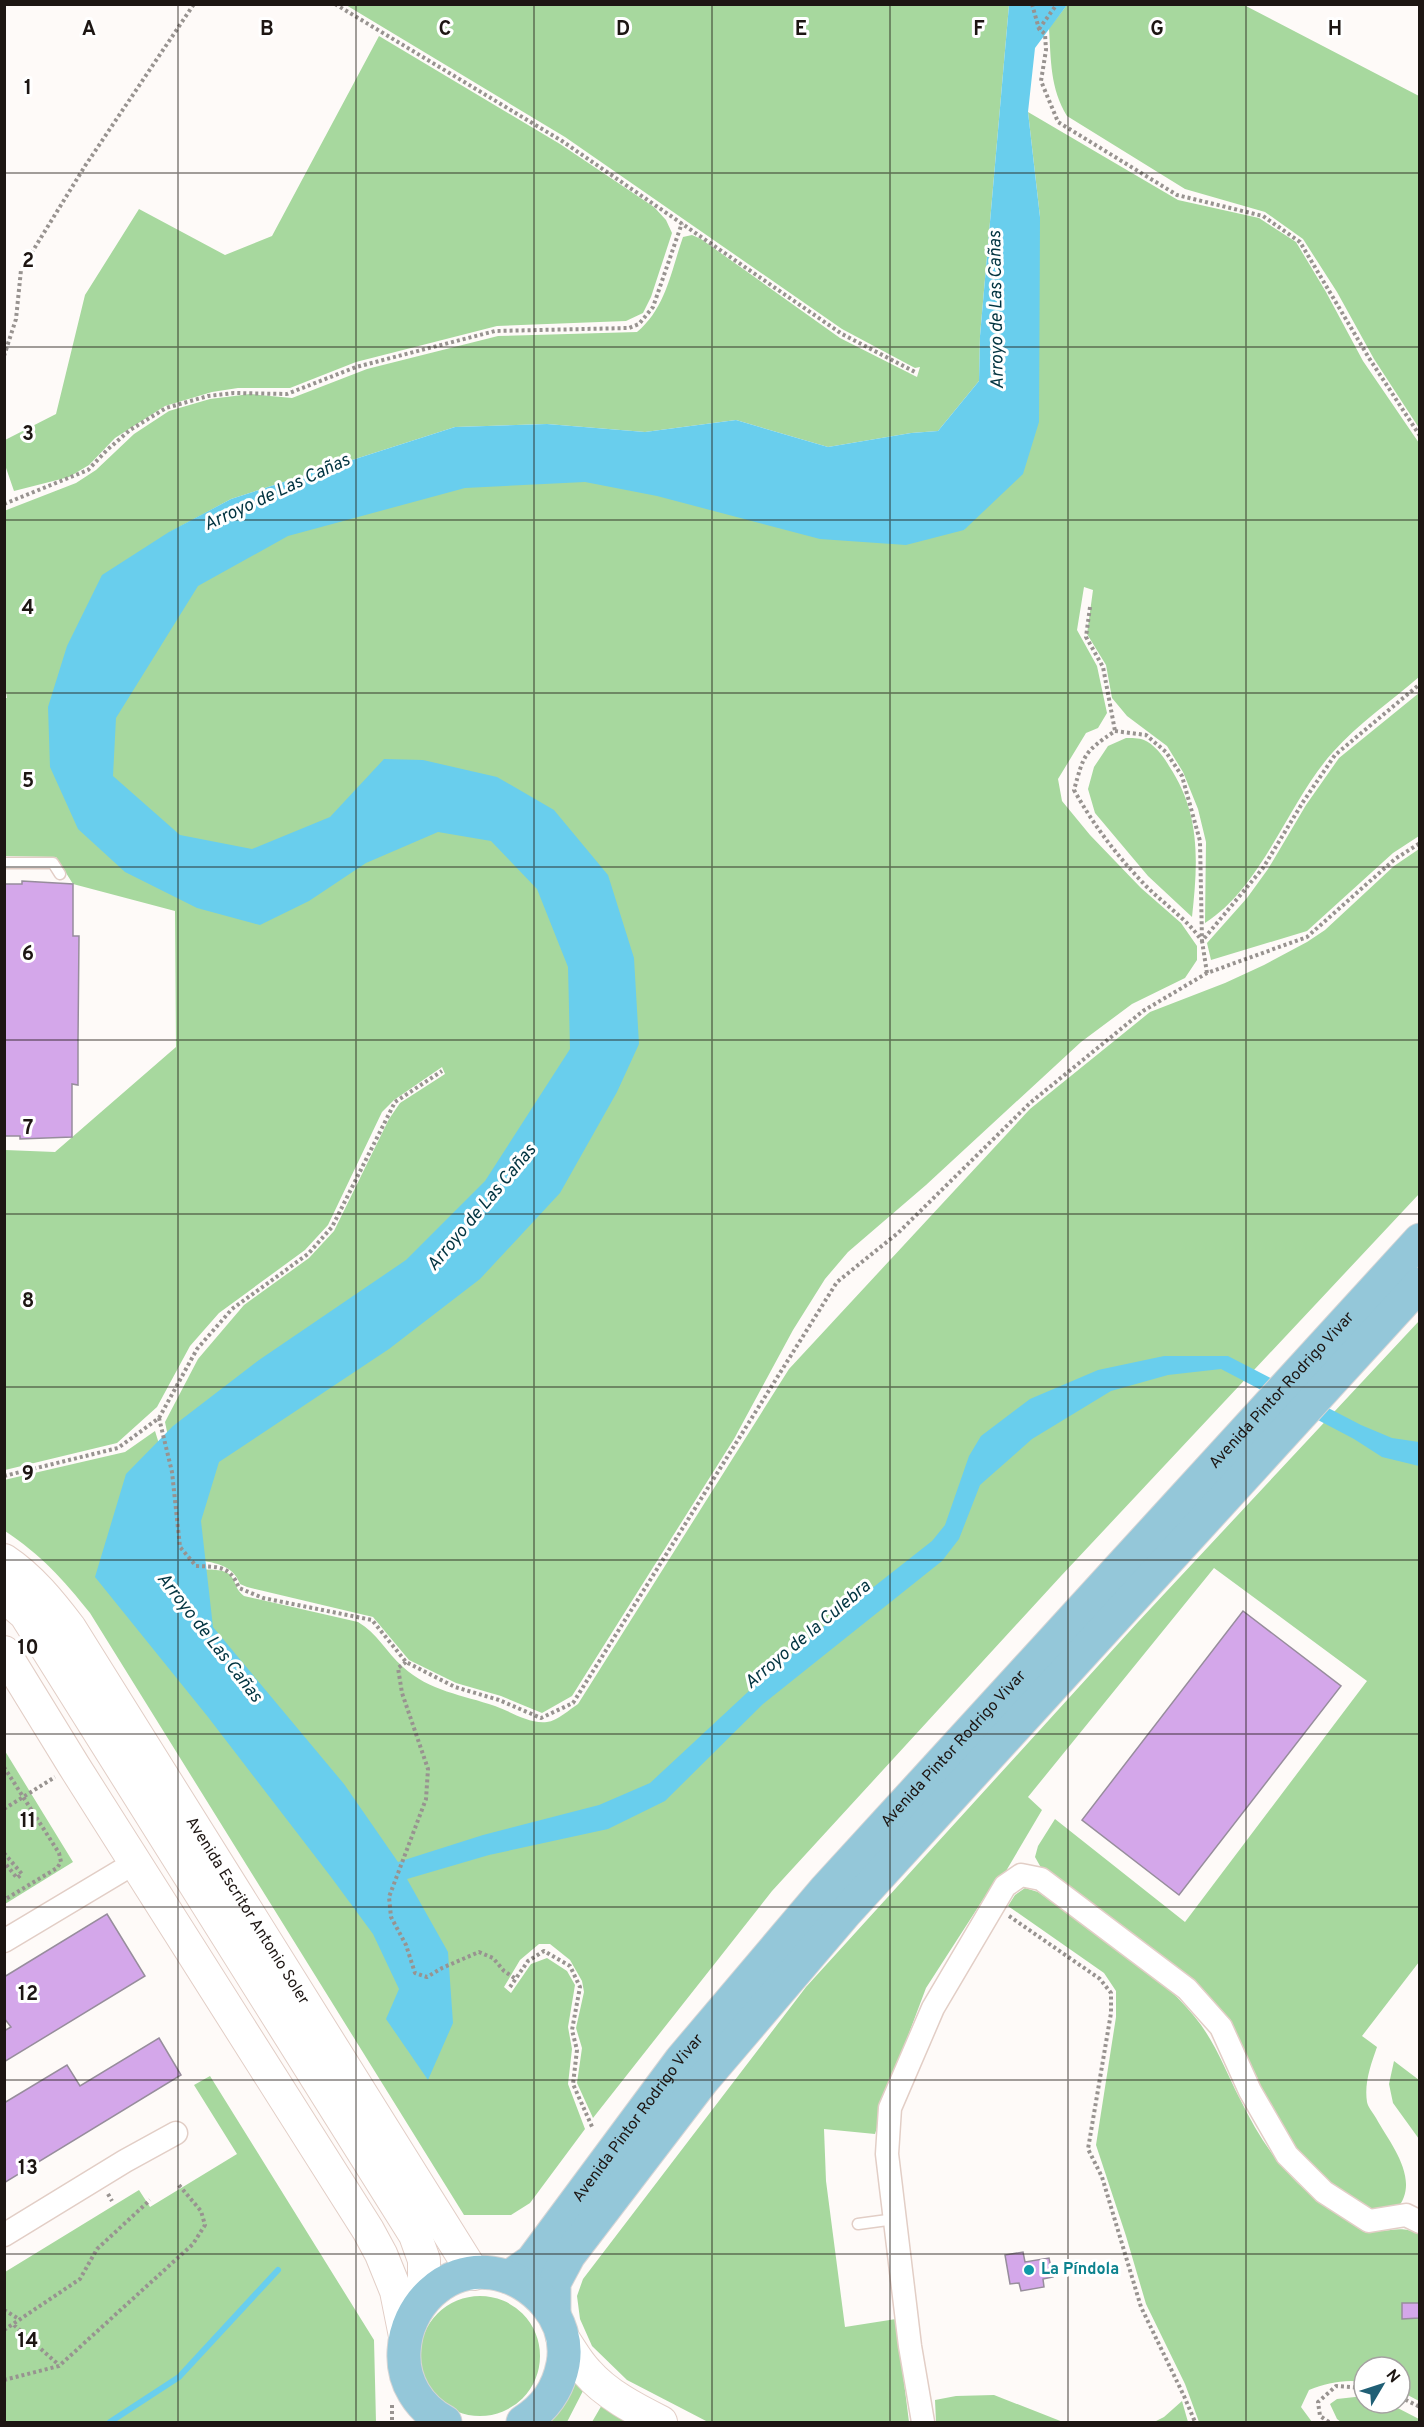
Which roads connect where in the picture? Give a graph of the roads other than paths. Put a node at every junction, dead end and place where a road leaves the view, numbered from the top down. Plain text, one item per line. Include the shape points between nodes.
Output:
1 (4, 863) edge
2 (60, 874) dead end
3 (1419, 1240) edge
4 (1419, 1284) edge
5 (4, 1560) edge
6 (4, 1596) edge
7 (4, 1652) edge
8 (136, 1862) junction
9 (4, 1941) edge
10 (176, 2133) dead end
11 (896, 2219) junction
12 (1419, 2222) edge
13 (858, 2224) dead end
14 (4, 2235) edge
15 (474, 2274) junction
16 (509, 2277) junction
17 (424, 2299) junction
18 (558, 2325) junction
19 (405, 2336) junction
20 (411, 2409) edge
21 (445, 2422) edge
22 (523, 2422) edge
23 (661, 2422) edge
24 (923, 2422) edge

1 - 2 lane via 53,863
3 - 16 main road, Avenida Pintor Rodrigo Vivar via 825,1890 681,2060 532,2261
4 - 18 main road, Avenida Pintor Rodrigo Vivar via 846,1912 702,2081 570,2255 554,2283
5 - 15 street, Avenida Escritor Antonio Soler via 47,1598 70,1628
6 - 17 street, Avenida Escritor Antonio Soler via 25,1614 415,2235 424,2260
7 - 8 street
8 - 9 street
8 - 19 street via 368,2230 396,2290
10 - 14 street
11 - 12 street via 886,2154 890,2108 933,2008 1005,1886 1021,1875 1041,1880 1186,1989 1221,2027 1250,2091 1287,2156 1324,2192 1369,2221 1406,2216
11 - 13 lane
11 - 24 street
15 - 16 main road via 491,2272
15 - 17 main road via 438,2286
16 - 18 main road via 537,2293
17 - 19 main road
18 - 22 main road, Avenida Pintor Rodrigo Vivar via 564,2358 560,2379 537,2414
18 - 23 street via 586,2372 639,2411
19 - 20 main road
20 - 21 main road

